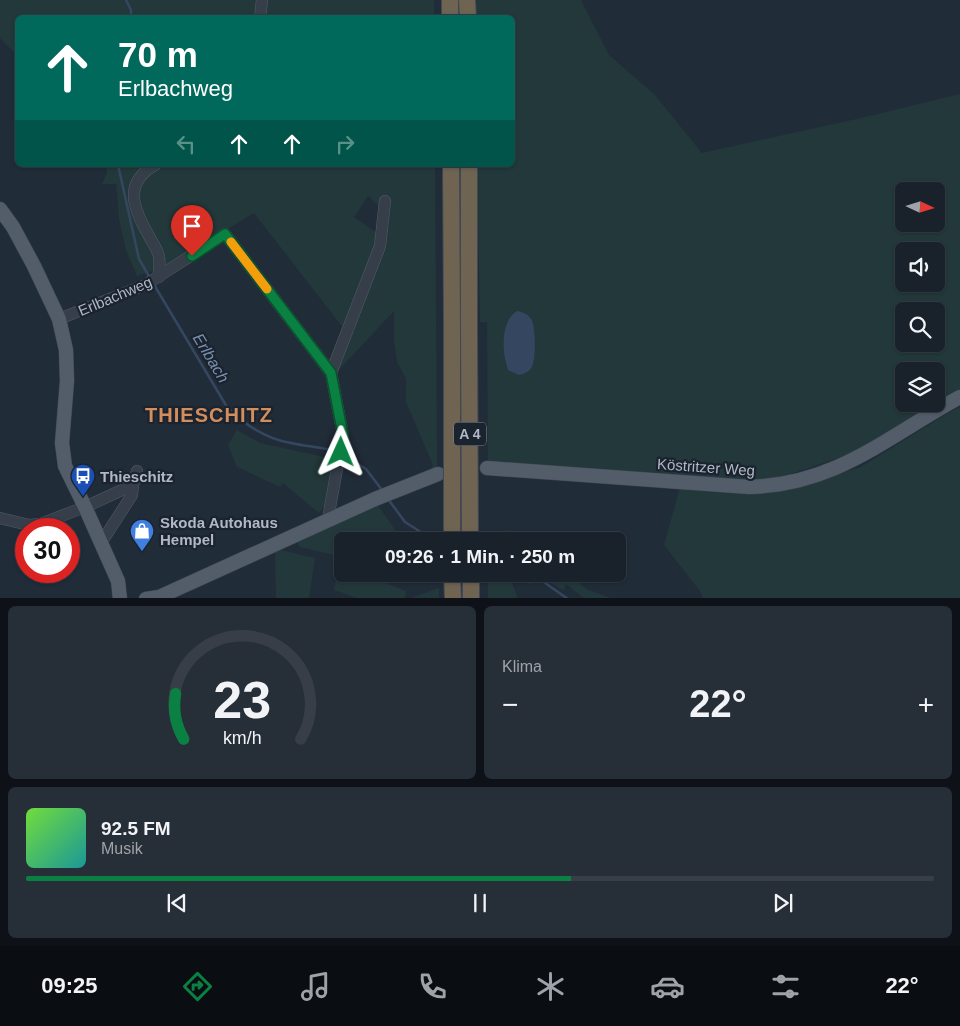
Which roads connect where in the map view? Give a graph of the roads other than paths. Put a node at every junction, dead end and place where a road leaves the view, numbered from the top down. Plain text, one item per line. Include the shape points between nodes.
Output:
1 (262, 0) edge
2 (450, 0) edge
3 (467, 0) edge
4 (260, 15) edge
5 (450, 15) edge
6 (468, 15) edge
7 (151, 167) edge
8 (451, 167) edge
9 (469, 167) edge
10 (385, 201) dead end
11 (0, 209) edge
12 (152, 280) junction
13 (58, 319) junction
14 (331, 373) junction
15 (960, 397) edge
16 (487, 468) dead end
17 (137, 471) dead end
18 (438, 474) dead end
19 (133, 486) junction
20 (85, 507) junction
21 (0, 518) edge
22 (328, 520) junction
23 (452, 532) edge
24 (470, 532) edge
25 (101, 543) junction
26 (452, 582) edge
27 (470, 582) edge
28 (120, 598) edge
29 (146, 598) edge
30 (453, 598) edge
31 (471, 598) edge

1 - 4 street
2 - 5 highway
3 - 6 highway
7 - 12 street via 140,177 133,194 135,211 159,257
8 - 23 highway, A 4, bridge
9 - 24 highway, A 4, bridge
10 - 14 street via 380,246
11 - 13 main road via 34,266
12 - 13 street, Erlbachweg
12 - 14 street, Erlbachweg via 225,234
13 - 20 main road via 66,350 68,381 62,443 65,466
14 - 22 street via 343,435
15 - 16 main road, Köstritzer Weg via 831,471 771,487
17 - 19 street
18 - 22 main road
19 - 20 street
19 - 25 street via 132,495
20 - 21 street via 40,524 29,525
20 - 25 main road
22 - 29 main road via 159,597
25 - 28 main road via 118,581
26 - 30 highway
27 - 31 highway

